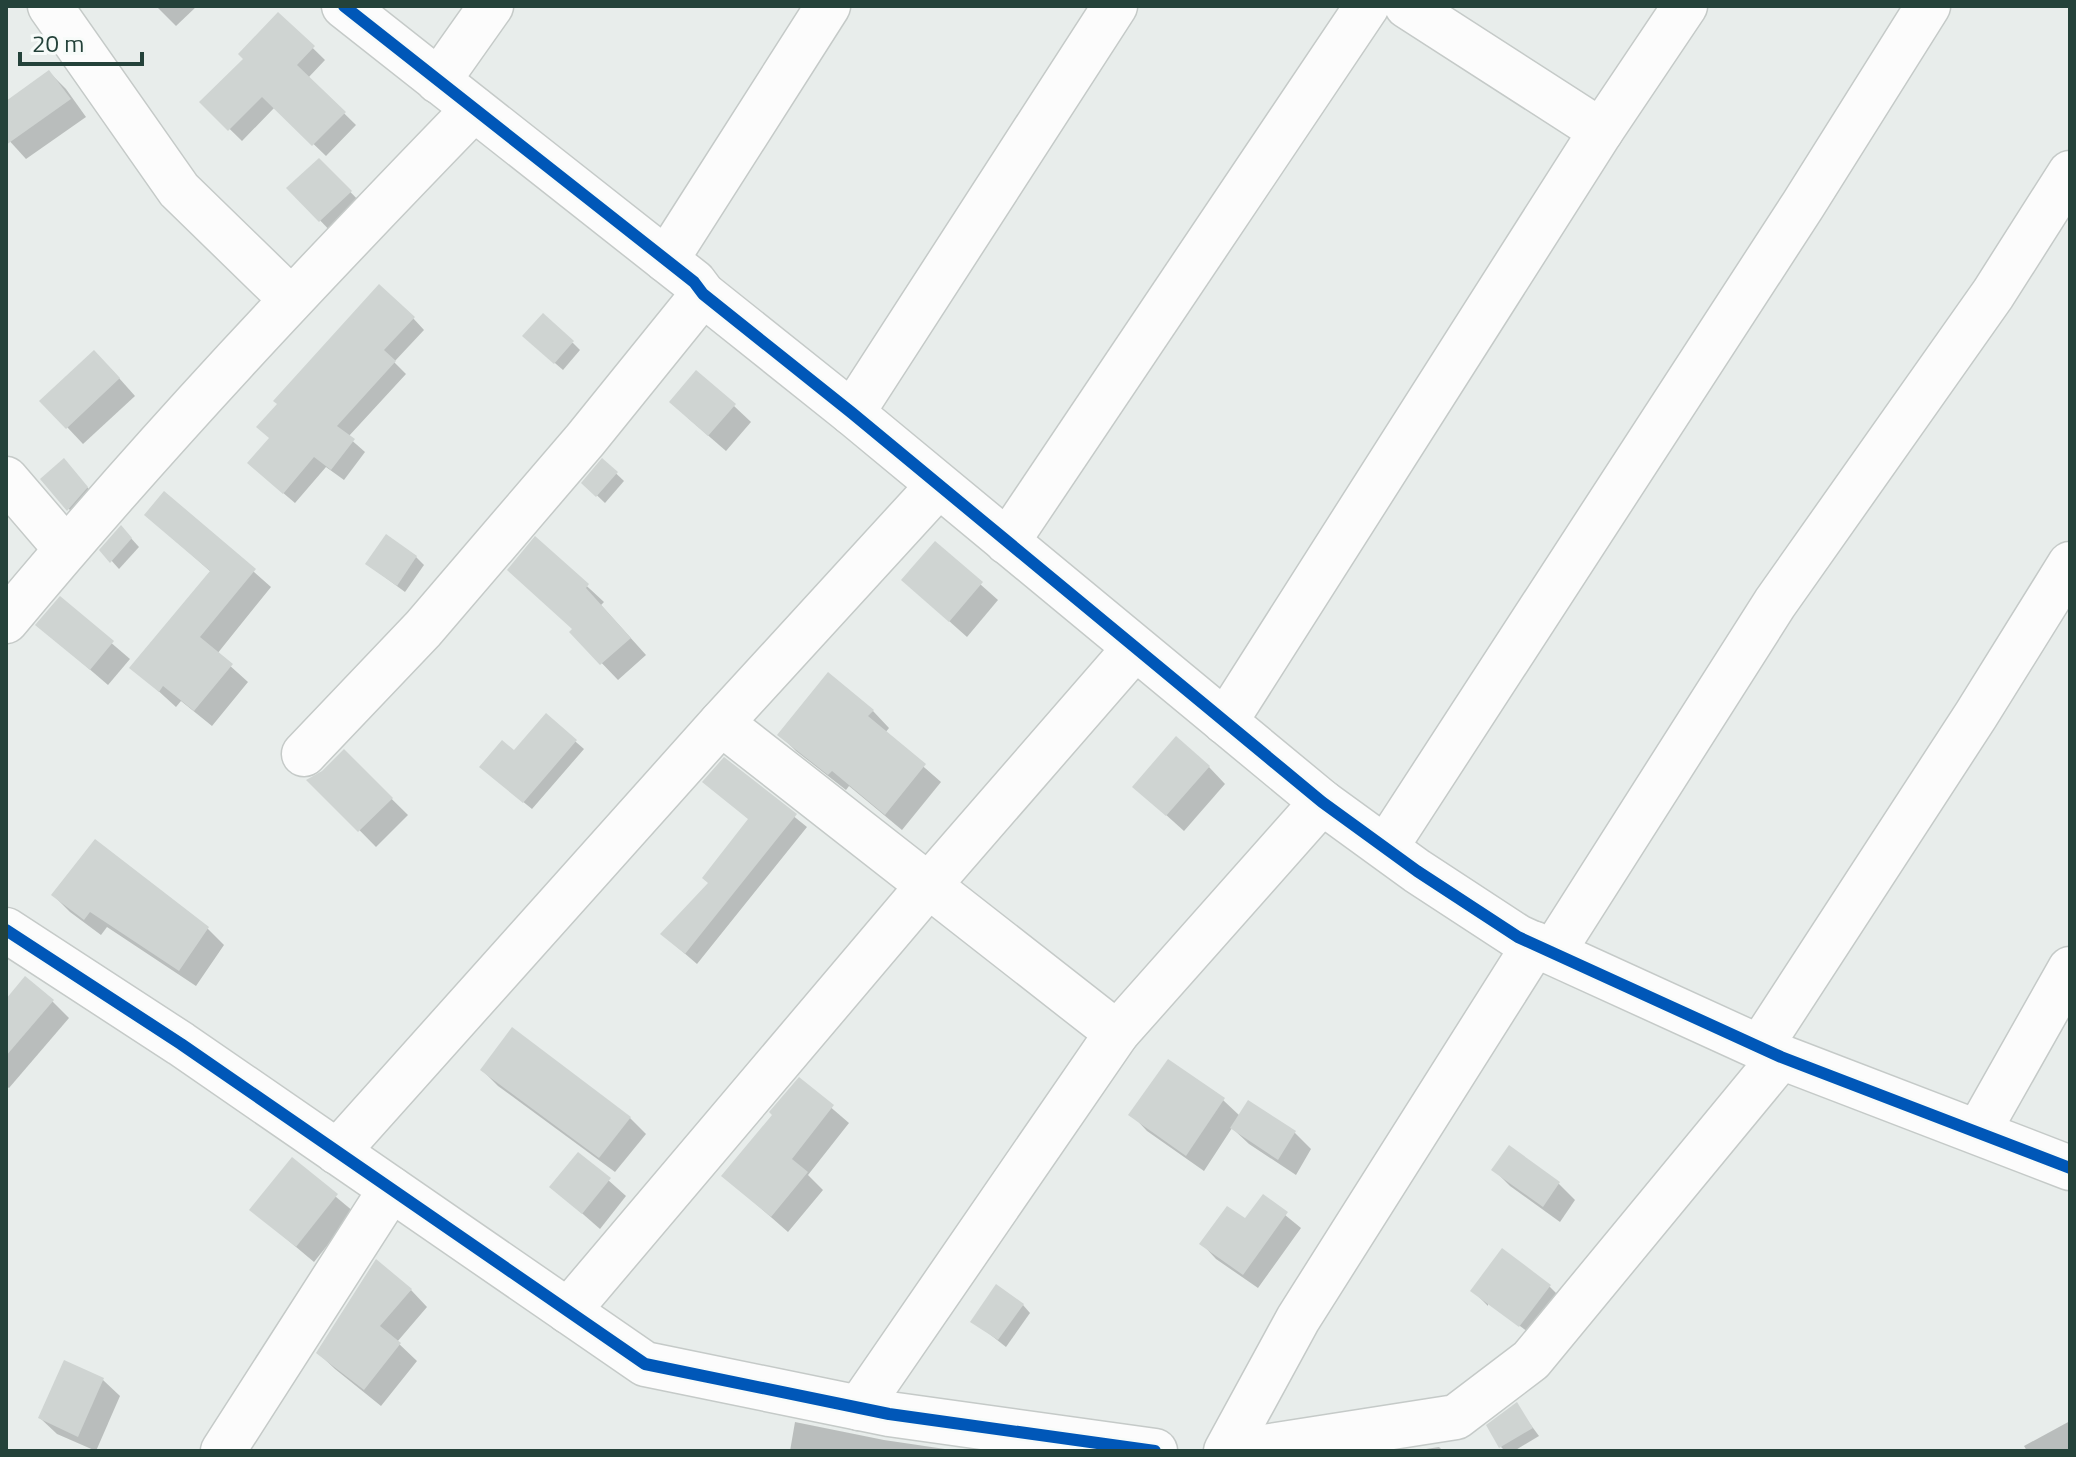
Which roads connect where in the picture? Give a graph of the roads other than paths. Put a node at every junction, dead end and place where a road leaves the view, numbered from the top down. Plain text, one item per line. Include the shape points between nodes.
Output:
1 (50, 6) edge
2 (344, 6) edge
3 (491, 6) edge
4 (828, 6) edge
5 (1115, 6) edge
6 (1367, 6) edge
7 (1407, 6) edge
8 (1685, 6) edge
9 (1928, 6) edge
10 (1459, 20) edge
11 (438, 81) junction
12 (474, 109) junction
13 (1601, 131) junction
14 (2070, 173) edge
15 (666, 260) junction
16 (703, 294) junction
17 (291, 299) junction
18 (852, 413) junction
19 (6, 479) edge
20 (938, 486) junction
21 (1007, 542) junction
22 (66, 549) junction
23 (2070, 564) edge
24 (6, 621) edge
25 (1135, 648) junction
26 (1225, 722) junction
27 (721, 723) junction
28 (304, 754) dead end
29 (1322, 802) junction
30 (1386, 847) junction
31 (928, 886) junction
32 (6, 930) edge
33 (1544, 948) junction
34 (2070, 969) edge
35 (1117, 1033) junction
36 (1770, 1052) junction
37 (1978, 1132) junction
38 (337, 1152) junction
39 (2070, 1168) edge
40 (391, 1189) junction
41 (568, 1311) junction
42 (859, 1408) junction
43 (223, 1451) edge
44 (1155, 1451) edge
45 (1226, 1451) edge
46 (1239, 1451) edge

1 - 17 street via 179,190
2 - 11 street
3 - 11 street
4 - 15 street
5 - 18 street
6 - 21 street
7 - 10 street
8 - 13 street
9 - 30 street
10 - 13 street
11 - 12 street
12 - 15 street
12 - 17 street
13 - 26 street
14 - 33 street via 1993,294 1775,603
15 - 16 street
16 - 18 street
16 - 28 street via 423,629
17 - 22 street
18 - 20 street
19 - 22 street
20 - 21 street
20 - 27 street
21 - 25 street
22 - 24 street
23 - 36 street
25 - 26 street
25 - 31 street
26 - 29 street
27 - 31 street
27 - 38 street
29 - 30 street
29 - 35 street
30 - 33 street via 1518,937
31 - 35 street
31 - 41 street
32 - 38 street
33 - 36 street
33 - 45 street via 1298,1319
34 - 37 street
35 - 42 street
36 - 37 street
36 - 46 street via 1531,1360 1456,1417
37 - 39 street
38 - 40 street
40 - 41 street
40 - 43 street
41 - 42 street via 645,1364
42 - 44 street

